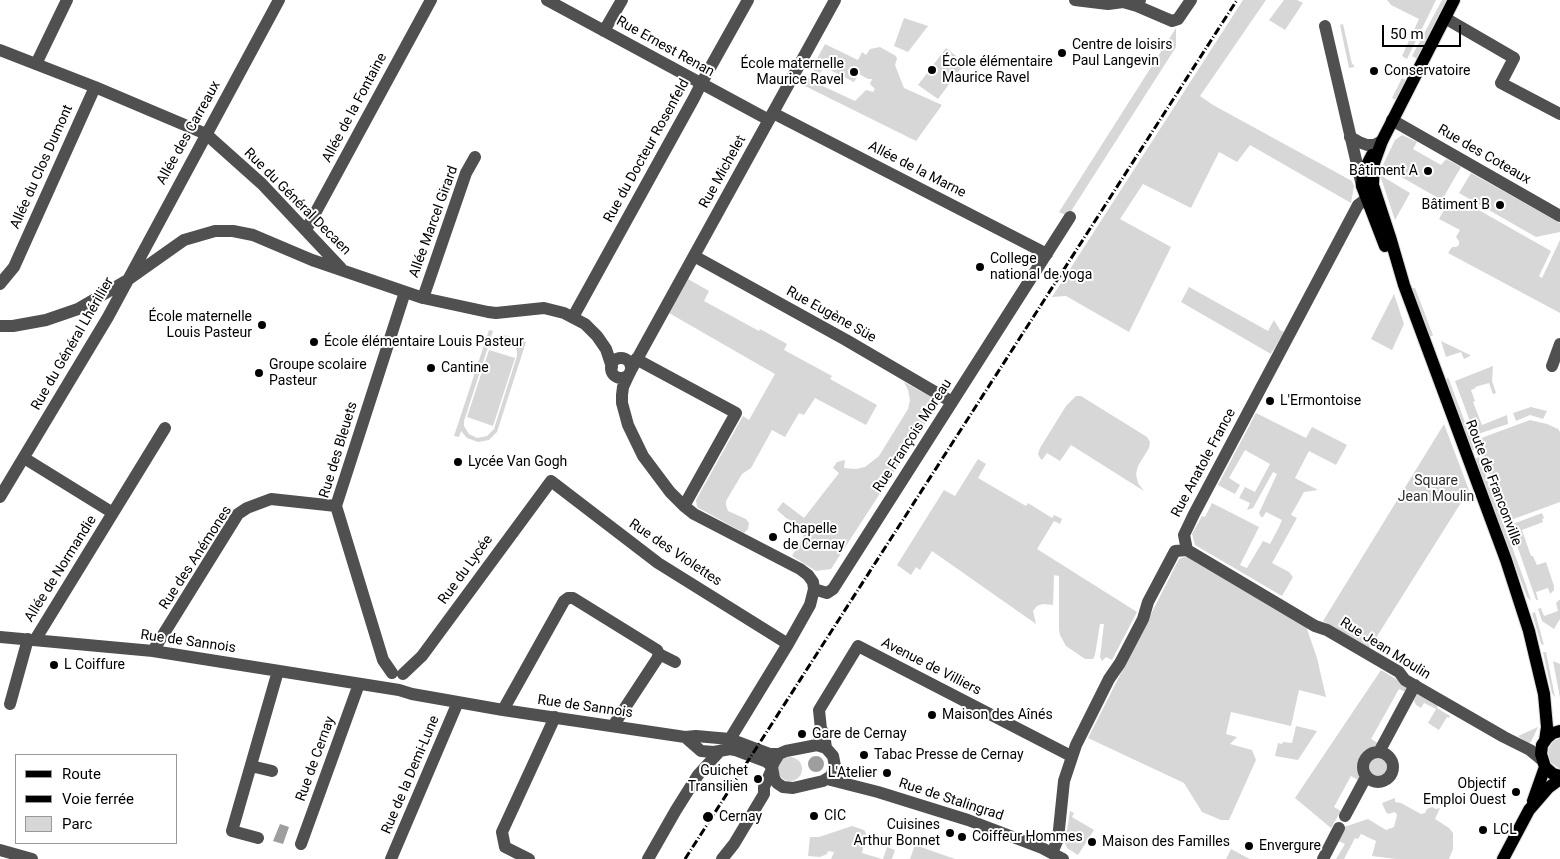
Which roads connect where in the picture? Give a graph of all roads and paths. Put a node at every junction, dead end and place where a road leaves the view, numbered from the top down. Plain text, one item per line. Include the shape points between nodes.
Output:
1 (67, 0) edge
2 (279, 0) edge
3 (431, 0) edge
4 (547, 0) edge
5 (622, 0) edge
6 (748, 0) edge
7 (836, 0) edge
8 (1075, 0) edge
9 (1191, 0) edge
10 (1454, 0) edge
11 (1139, 3) edge
12 (1445, 18) junction
13 (1325, 26) dead end
14 (604, 31) junction
15 (0, 50) edge
16 (36, 64) junction
17 (701, 84) junction
18 (95, 87) junction
19 (1560, 114) edge
20 (771, 117) junction
21 (1392, 120) junction
22 (206, 134) junction
23 (1350, 137) junction
24 (1382, 141) junction
25 (475, 157) dead end
26 (1364, 174) junction
27 (1372, 200) junction
28 (1560, 216) edge
29 (1070, 218) dead end
30 (306, 230) junction
31 (1047, 254) junction
32 (694, 256) junction
33 (343, 270) junction
34 (126, 281) junction
35 (0, 284) edge
36 (405, 292) junction
37 (423, 298) junction
38 (573, 317) junction
39 (0, 326) edge
40 (1560, 344) edge
41 (1552, 366) dead end
42 (625, 367) junction
43 (615, 400) dead end
44 (952, 402) junction
45 (165, 428) dead end
46 (24, 458) junction
47 (550, 481) joint
48 (0, 497) edge
49 (336, 506) junction
50 (684, 506) junction
51 (113, 513) junction
52 (1187, 550) junction
53 (814, 590) junction
54 (0, 637) edge
55 (31, 640) junction
56 (788, 644) junction
57 (153, 652) junction
58 (659, 654) junction
59 (675, 662) dead end
60 (278, 671) junction
61 (396, 681) junction
62 (365, 684) junction
63 (1415, 686) junction
64 (1544, 694) junction
65 (458, 702) junction
66 (10, 704) dead end
67 (503, 710) junction
68 (555, 717) junction
69 (613, 726) junction
70 (1560, 729) edge
71 (685, 737) junction
72 (726, 739) junction
73 (1544, 741) junction
74 (821, 747) junction
75 (705, 752) junction
76 (720, 752) junction
77 (1379, 752) junction
78 (779, 754) junction
79 (1071, 756) junction
80 (1543, 763) junction
81 (251, 766) junction
82 (772, 768) junction
83 (272, 771) dead end
84 (698, 775) junction
85 (1366, 777) junction
86 (1560, 777) edge
87 (827, 779) junction
88 (786, 787) junction
89 (764, 794) junction
90 (1530, 810) junction
91 (1345, 816) dead end
92 (1339, 828) dead end
93 (258, 838) dead end
94 (301, 844) dead end
95 (0, 850) edge
96 (1058, 856) edge
97 (32, 859) edge
98 (391, 859) edge
99 (528, 859) edge
100 (648, 859) edge
101 (722, 859) edge
102 (1323, 859) edge
103 (1503, 859) edge

1 - 16 street
2 - 22 street, Allée des Carreaux
3 - 30 street, Allée de la Fontaine
4 - 14 street, Rue Ernest Renan
5 - 14 street
6 - 17 street, Rue du Docteur Rosenfeld
7 - 20 street, Rue Michelet
8 - 11 street
9 - 11 street via 1175,21 1169,21
10 - 12 main road
12 - 19 street via 1514,58 1501,83
12 - 21 main road
13 - 23 street, Route de Franconville
14 - 17 street, Rue Ernest Renan
15 - 16 street, Rue du Général Decaen
16 - 18 street, Rue du Général Decaen
17 - 20 street, Rue Ernest Renan
17 - 38 street, Rue du Docteur Rosenfeld
18 - 22 street, Rue du Général Decaen
18 - 35 street, Allée du Clos Dumont via 14,267
20 - 31 street, Allée de la Marne
20 - 32 street, Rue Michelet
21 - 24 main road
21 - 28 street, Rue des Coteaux
22 - 30 street, Rue du Général Decaen via 262,184
22 - 34 street, Allée des Carreaux
23 - 24 street via 1367,145
23 - 26 street, Route de Franconville
24 - 26 main road
25 - 37 street, Allée Marcel Girard via 466,173
26 - 27 main road, Route de Franconville via 1374,189
27 - 52 street, Rue Anatole France via 1360,203 1349,222 1194,514 1184,535
27 - 64 main road, Route de Franconville via 1390,237 1404,285 1509,567 1534,645
29 - 31 street
30 - 33 street, Rue du Général Decaen
31 - 44 street, Rue François Moreau
32 - 42 street, Rue Michelet
32 - 44 street, Rue Eugène Süe
33 - 34 street, Rue du Général Lhérillier via 253,236 215,231 184,240
33 - 36 street, Rue du Général Decaen
34 - 39 street via 78,309 46,320
34 - 46 street, Rue du Général Lhérillier
36 - 37 street, Rue du Général Decaen
36 - 49 street, Rue des Bleuets
37 - 38 street, Rue du Général Decaen via 488,312 544,308
38 - 42 street, Rue du Général Decaen via 591,330
40 - 41 street
42 - 43 street
42 - 50 street via 622,402 628,425 643,456
42 - 50 street, Rue du Général Decaen via 736,413
44 - 53 street, Rue François Moreau via 833,589 827,593
45 - 51 street, Allée de Normandie
46 - 48 street, Rue du Général Lhérillier
46 - 51 street, Allée de Normandie
47 - 56 street, Rue des Violettes via 658,563
47 - 61 street, Rue du Lycée via 422,656
49 - 57 street, Rue des Anémones via 271,499 238,514
49 - 61 street, Rue des Bleuets via 383,660
50 - 53 street via 800,570 811,578
51 - 55 street, Allée de Normandie
52 - 63 street, Rue Jean Moulin via 1399,672
52 - 79 street via 1174,552 1148,602 1143,619
53 - 56 street via 810,605
54 - 55 street, Rue de Sannois
55 - 57 street, Rue de Sannois
55 - 66 street, Allée de Normandie
56 - 72 street
57 - 60 street, Rue de Sannois
58 - 59 street
58 - 67 street via 573,598 568,598
58 - 69 street
60 - 62 street, Rue de Sannois
60 - 81 street
61 - 62 street, Rue de Sannois
61 - 65 street, Rue de Sannois via 423,695
62 - 94 street, Rue de Cernay
63 - 77 street
63 - 80 street, Rue Jean Moulin via 1530,750
64 - 70 main road, Route de Franconville via 1551,718
64 - 73 main road, Route de Franconville via 1547,727
65 - 67 street, Rue de Sannois
65 - 98 street, Rue de la Demi-Lune
67 - 68 street, Rue de Sannois
68 - 69 street, Rue de Sannois
68 - 99 street via 502,832 506,847
69 - 71 street, Rue de Sannois
70 - 73 main road
71 - 72 street, Rue de Sannois
71 - 75 street, Rue de Sannois
72 - 75 street via 712,744
72 - 78 street, Rue de Sannois
73 - 80 main road, Route de Franconville via 1541,749
74 - 78 street
74 - 79 street, Avenue de Villiers via 824,733 818,710 858,646
74 - 87 street via 833,756 835,763 833,773
75 - 76 street
75 - 84 street
76 - 82 street via 734,750 767,762
76 - 84 street
77 - 85 street via 1364,760
77 - 85 street via 1392,762 1391,775 1377,782
78 - 82 street
79 - 96 street via 1064,781
80 - 86 main road
80 - 90 main road, Route de Franconville
81 - 83 street
81 - 93 street via 232,831
82 - 88 street via 774,778
82 - 89 street
84 - 100 street
85 - 91 street
86 - 90 main road
87 - 88 street via 794,788
87 - 96 street, Rue de Stalingrad via 968,820
88 - 89 street
89 - 101 street
90 - 103 main road
92 - 102 street
95 - 97 street

